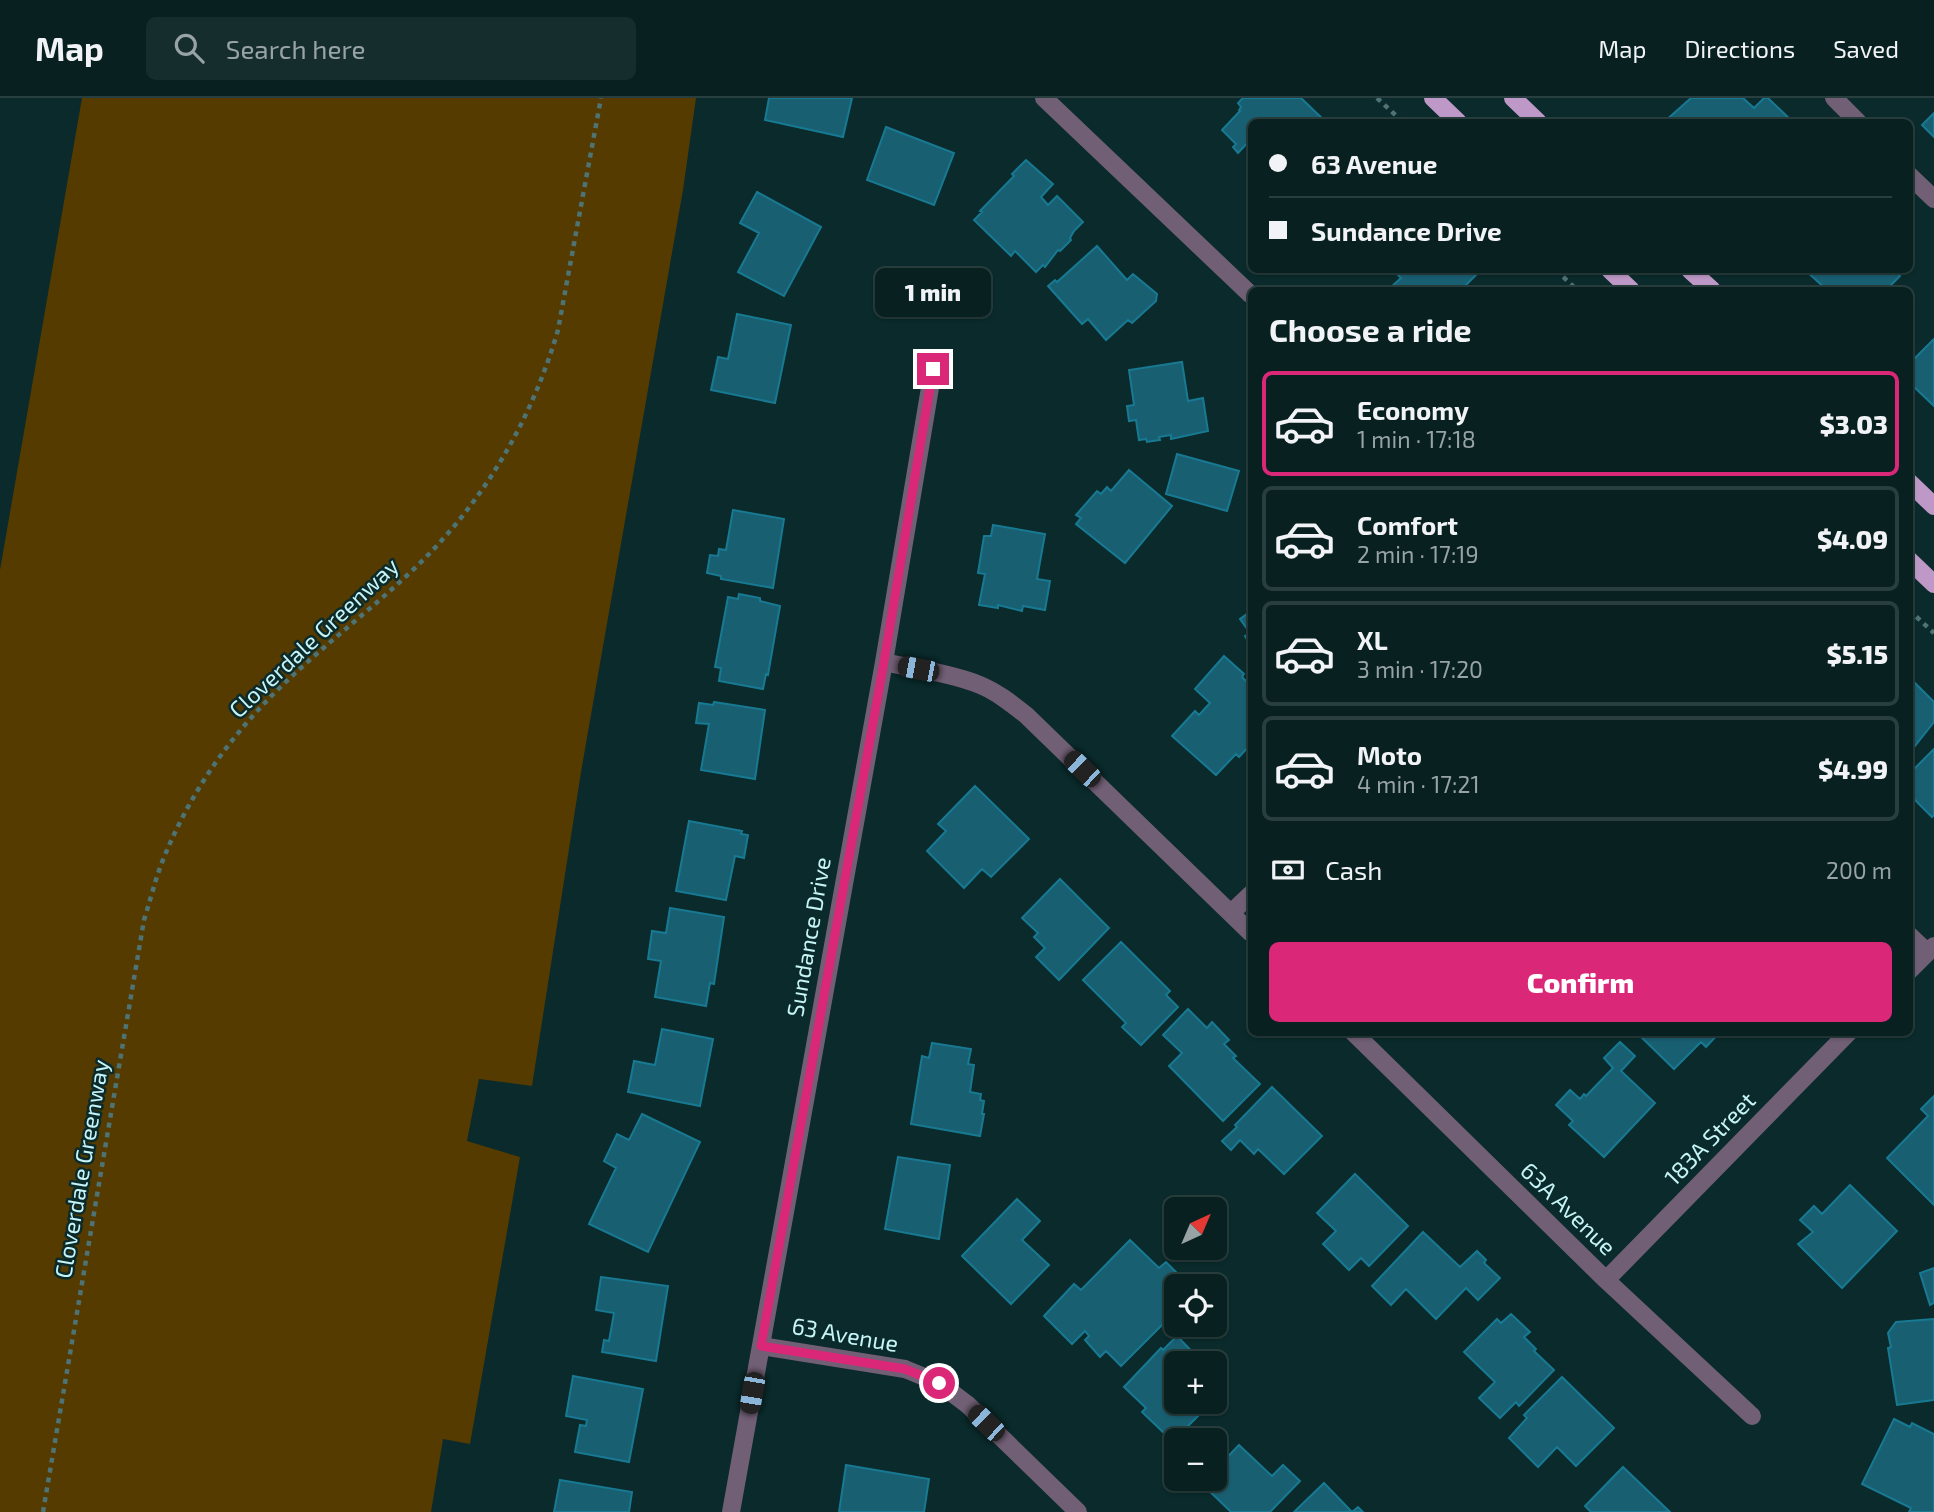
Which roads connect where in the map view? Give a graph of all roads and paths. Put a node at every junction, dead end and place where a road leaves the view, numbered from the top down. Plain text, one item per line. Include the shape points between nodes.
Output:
1 (601, 98) edge
2 (1044, 98) edge
3 (1377, 98) edge
4 (1433, 98) edge
5 (1513, 98) edge
6 (1833, 98) edge
7 (1400, 119) edge
8 (1455, 119) edge
9 (1535, 119) edge
10 (1855, 119) edge
11 (1913, 179) edge
12 (1934, 199) edge
13 (1559, 273) edge
14 (1613, 273) edge
15 (1693, 273) edge
16 (1574, 287) edge
17 (1628, 287) edge
18 (1709, 287) edge
19 (1248, 292) edge
20 (933, 369) dead end
21 (1913, 486) edge
22 (1934, 506) edge
23 (1913, 564) edge
24 (1934, 584) edge
25 (1913, 614) edge
26 (1934, 634) edge
27 (884, 662) junction
28 (1248, 897) edge
29 (1231, 913) junction
30 (1248, 930) edge
31 (1913, 938) edge
32 (1931, 949) edge
33 (1913, 967) edge
34 (1357, 1036) edge
35 (1845, 1036) edge
36 (1606, 1280) junction
37 (761, 1346) junction
38 (1752, 1416) dead end
39 (43, 1512) edge
40 (731, 1512) edge
41 (1078, 1512) edge

1 - 39 path, Cloverdale Greenway via 558,330 536,393 502,461 437,546 311,658 238,732 192,800 164,856 144,920
2 - 19 street
3 - 7 path
4 - 8 main road
5 - 9 main road
6 - 10 street
11 - 12 street
13 - 16 path
14 - 17 main road
15 - 18 main road
20 - 27 street, Sundance Drive
21 - 22 main road
23 - 24 main road
25 - 26 path
27 - 29 street via 980,685 1004,698
27 - 37 street, Sundance Drive
28 - 29 street
29 - 30 street
31 - 32 street
32 - 33 street
34 - 36 street, 63A Avenue
35 - 36 street, 183A Street
36 - 38 street, 63A Avenue
37 - 40 street, Sundance Drive
37 - 41 street, 63 Avenue via 905,1369 939,1383 968,1405

